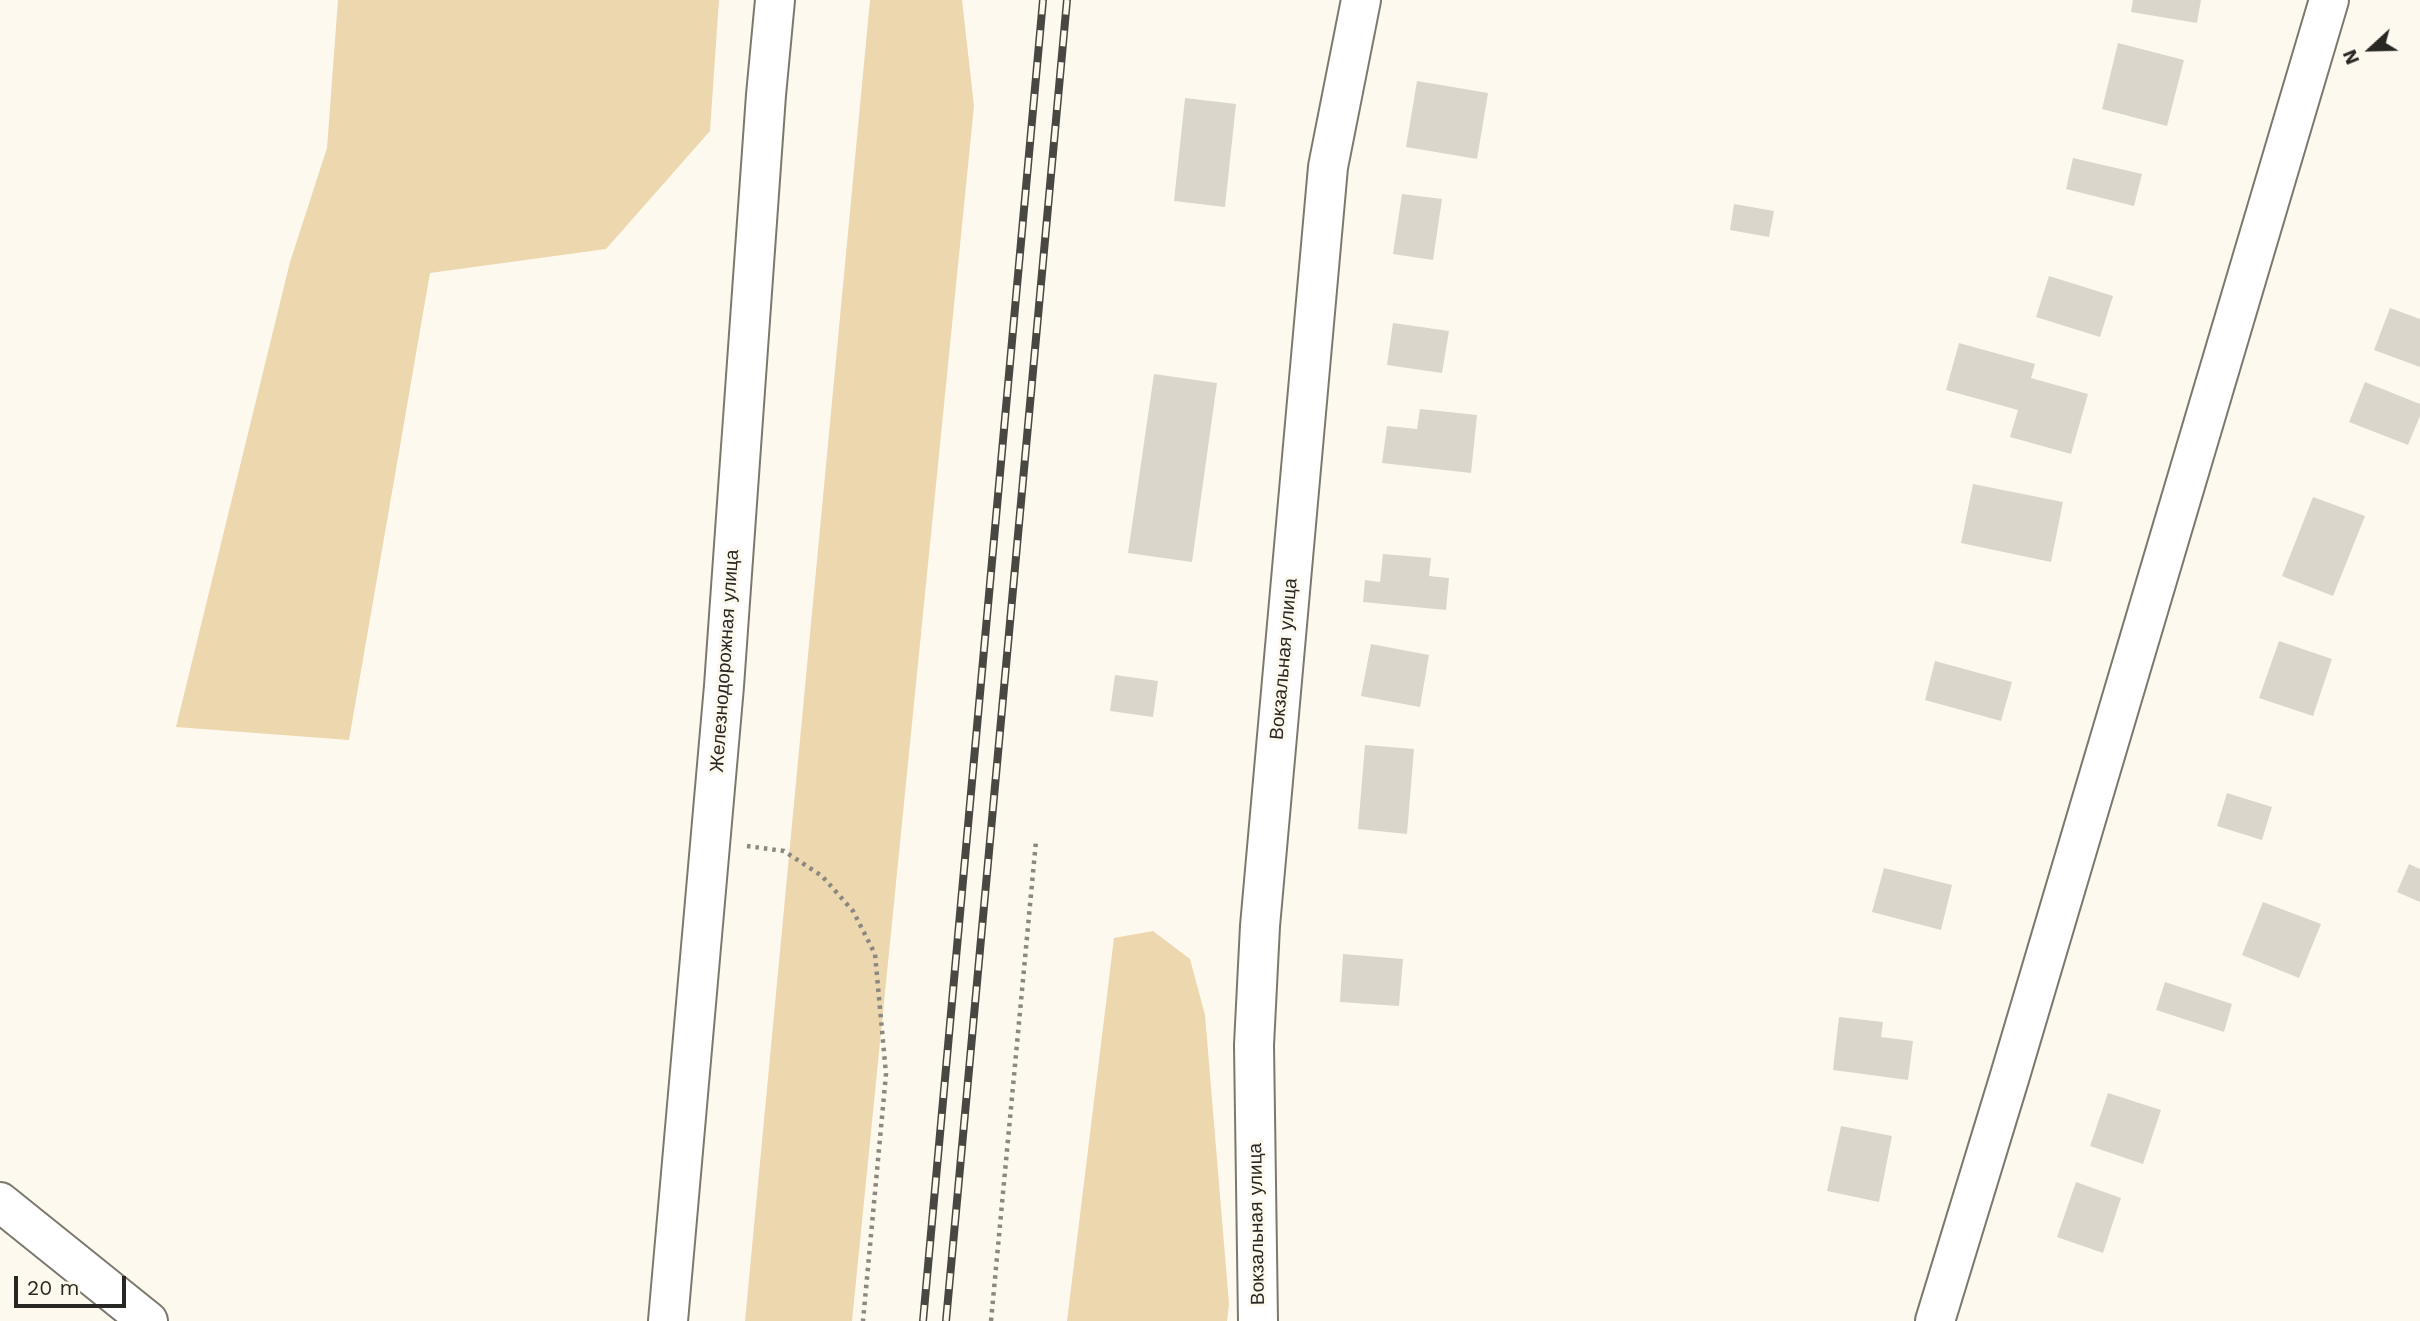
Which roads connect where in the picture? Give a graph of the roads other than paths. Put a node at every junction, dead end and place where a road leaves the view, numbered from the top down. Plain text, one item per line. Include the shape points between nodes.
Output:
1 (775, 0) edge
2 (1361, 0) edge
3 (2329, 0) edge
4 (0, 1202) edge
5 (148, 1321) edge
6 (668, 1321) edge
7 (1258, 1321) edge
8 (1935, 1321) edge

1 - 6 street, Железнодорожная улица via 711,841
2 - 7 street, Вокзальная улица via 1328,167 1260,926 1254,1045
3 - 8 street
4 - 5 street

